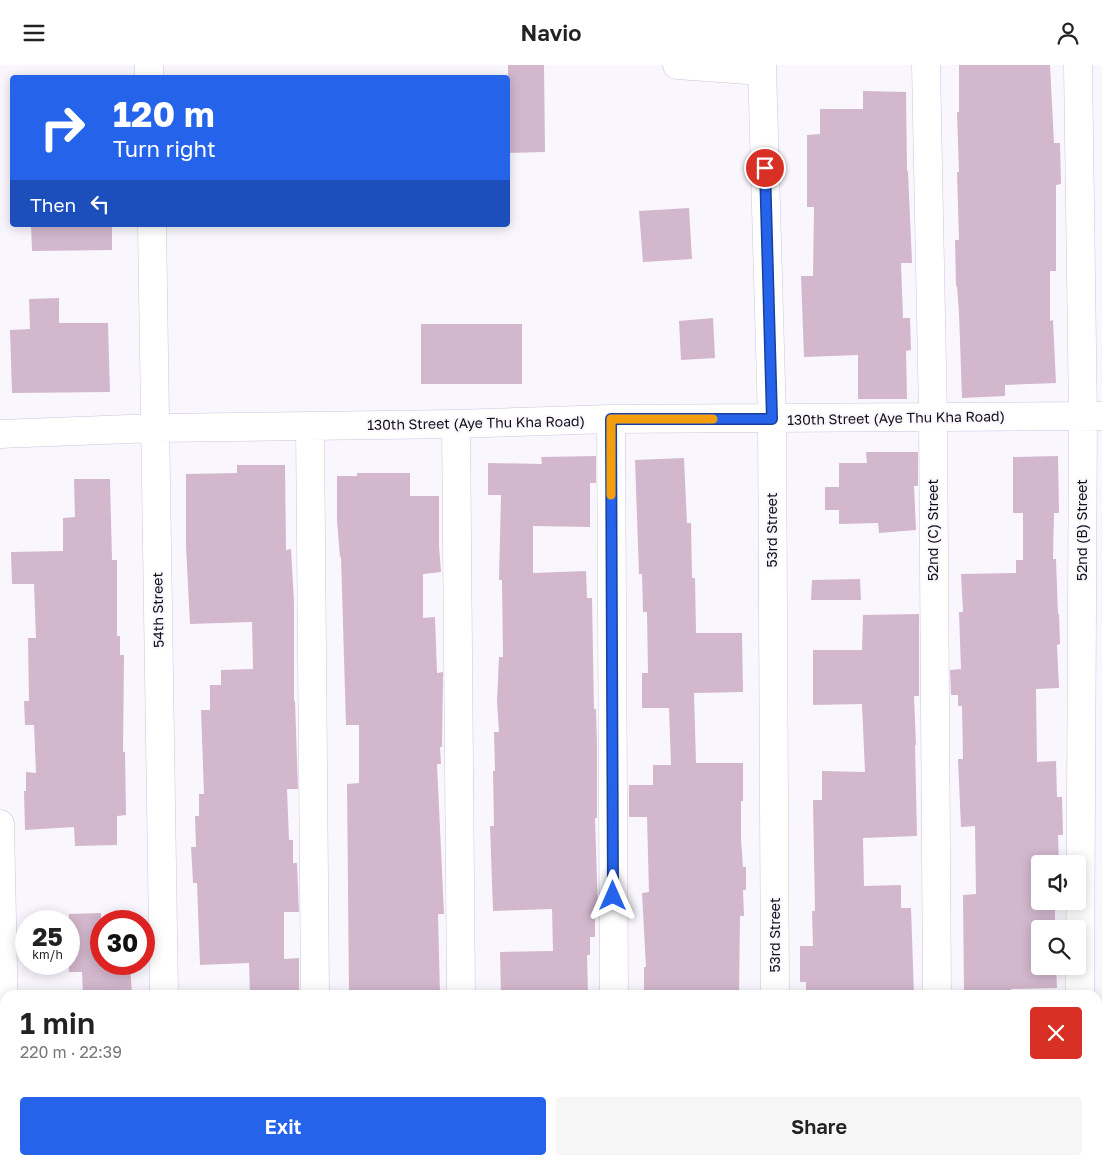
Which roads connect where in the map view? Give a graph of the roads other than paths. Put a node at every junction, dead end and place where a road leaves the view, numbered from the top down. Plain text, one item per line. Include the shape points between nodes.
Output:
1 (677, 65) edge
2 (926, 65) edge
3 (1078, 65) edge
4 (762, 68) edge
5 (152, 227) edge
6 (1092, 416) edge
7 (932, 417) junction
8 (611, 419) junction
9 (772, 419) junction
10 (456, 424) junction
11 (310, 426) junction
12 (155, 428) junction
13 (0, 434) edge
14 (0, 824) edge
15 (3, 990) edge
16 (164, 990) edge
17 (315, 990) edge
18 (460, 990) edge
19 (614, 990) edge
20 (775, 990) edge
21 (937, 990) edge
22 (1080, 990) edge

1 - 4 street
2 - 7 street, 52nd (C) Street
3 - 6 street, 52nd (B) Street
4 - 9 street, 53rd Street
5 - 12 street, 54th Street
6 - 7 street, 130th Street (Aye Thu Kha Road)
6 - 22 street, 52nd (B) Street
7 - 9 street, 130th Street (Aye Thu Kha Road)
7 - 21 street, 52nd (C) Street
8 - 9 street, 130th Street (Aye Thu Kha Road)
8 - 10 street, 130th Street (Aye Thu Kha Road)
8 - 19 street
9 - 20 street, 53rd Street
10 - 11 street, 130th Street (Aye Thu Kha Road)
10 - 18 street
11 - 12 street, 130th Street (Aye Thu Kha Road)
11 - 17 street
12 - 13 street, 130th Street (Aye Thu Kha Road)
12 - 16 street, 54th Street
14 - 15 street

